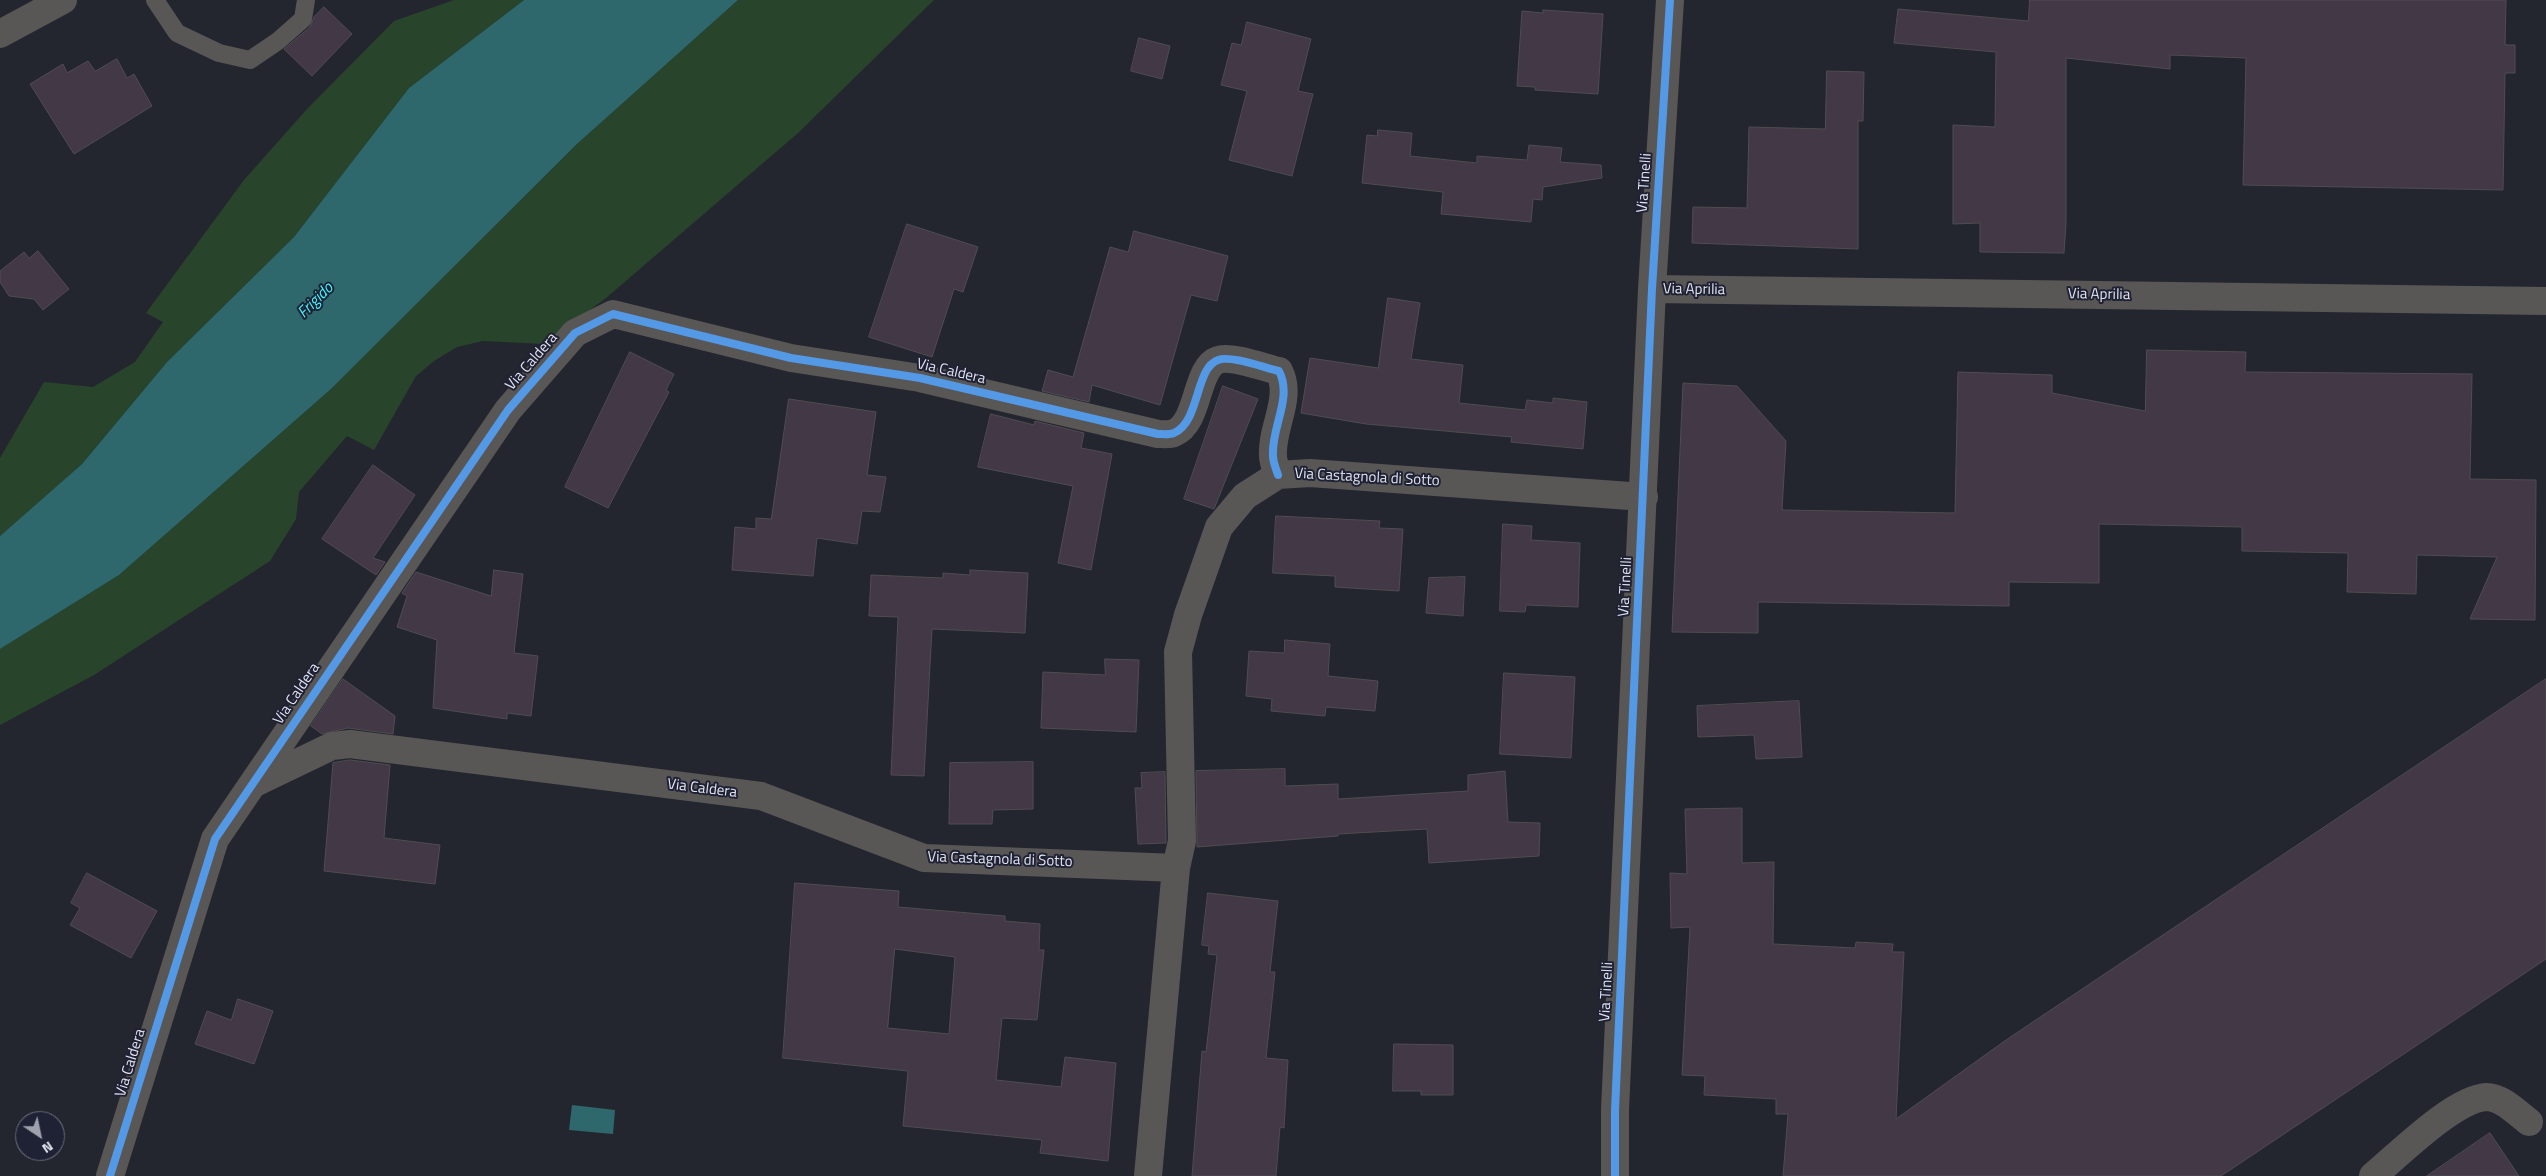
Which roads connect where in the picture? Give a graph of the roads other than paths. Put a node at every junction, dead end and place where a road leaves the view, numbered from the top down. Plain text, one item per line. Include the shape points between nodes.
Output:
1 (63, 0) edge
2 (155, 0) edge
3 (306, 0) edge
4 (1670, 0) edge
5 (0, 34) edge
6 (1652, 290) junction
7 (2546, 301) edge
8 (1278, 475) junction
9 (1644, 497) junction
10 (251, 784) junction
11 (773, 803) joint
12 (1176, 868) junction
13 (2529, 1122) dead end
14 (110, 1176) edge
15 (1148, 1176) edge
16 (1615, 1176) edge
17 (2373, 1176) edge

1 - 5 street
2 - 3 lane via 177,33 219,53 250,60 303,19
4 - 6 street, Via Tinelli
6 - 7 street, Via Aprilia
6 - 9 street, Via Tinelli
8 - 9 street, Via Castagnola di Sotto via 1310,472
8 - 10 street, Via Caldera via 1273,442 1285,392 1279,371 1218,360 1209,368 1186,424 1173,433 1158,434 920,378 791,358 613,314 575,333 508,410
8 - 12 street, Via Castagnola di Sotto via 1245,496 1219,527 1180,643 1182,841
9 - 16 street, Via Tinelli via 1615,1110
10 - 11 street, Via Caldera via 332,746 350,744 761,796
10 - 14 street, Via Caldera via 215,840
11 - 12 street, Via Castagnola di Sotto via 924,858
12 - 15 street, Via Castagnola di Sotto
13 - 17 street via 2499,1100 2488,1097 2474,1100 2438,1120

